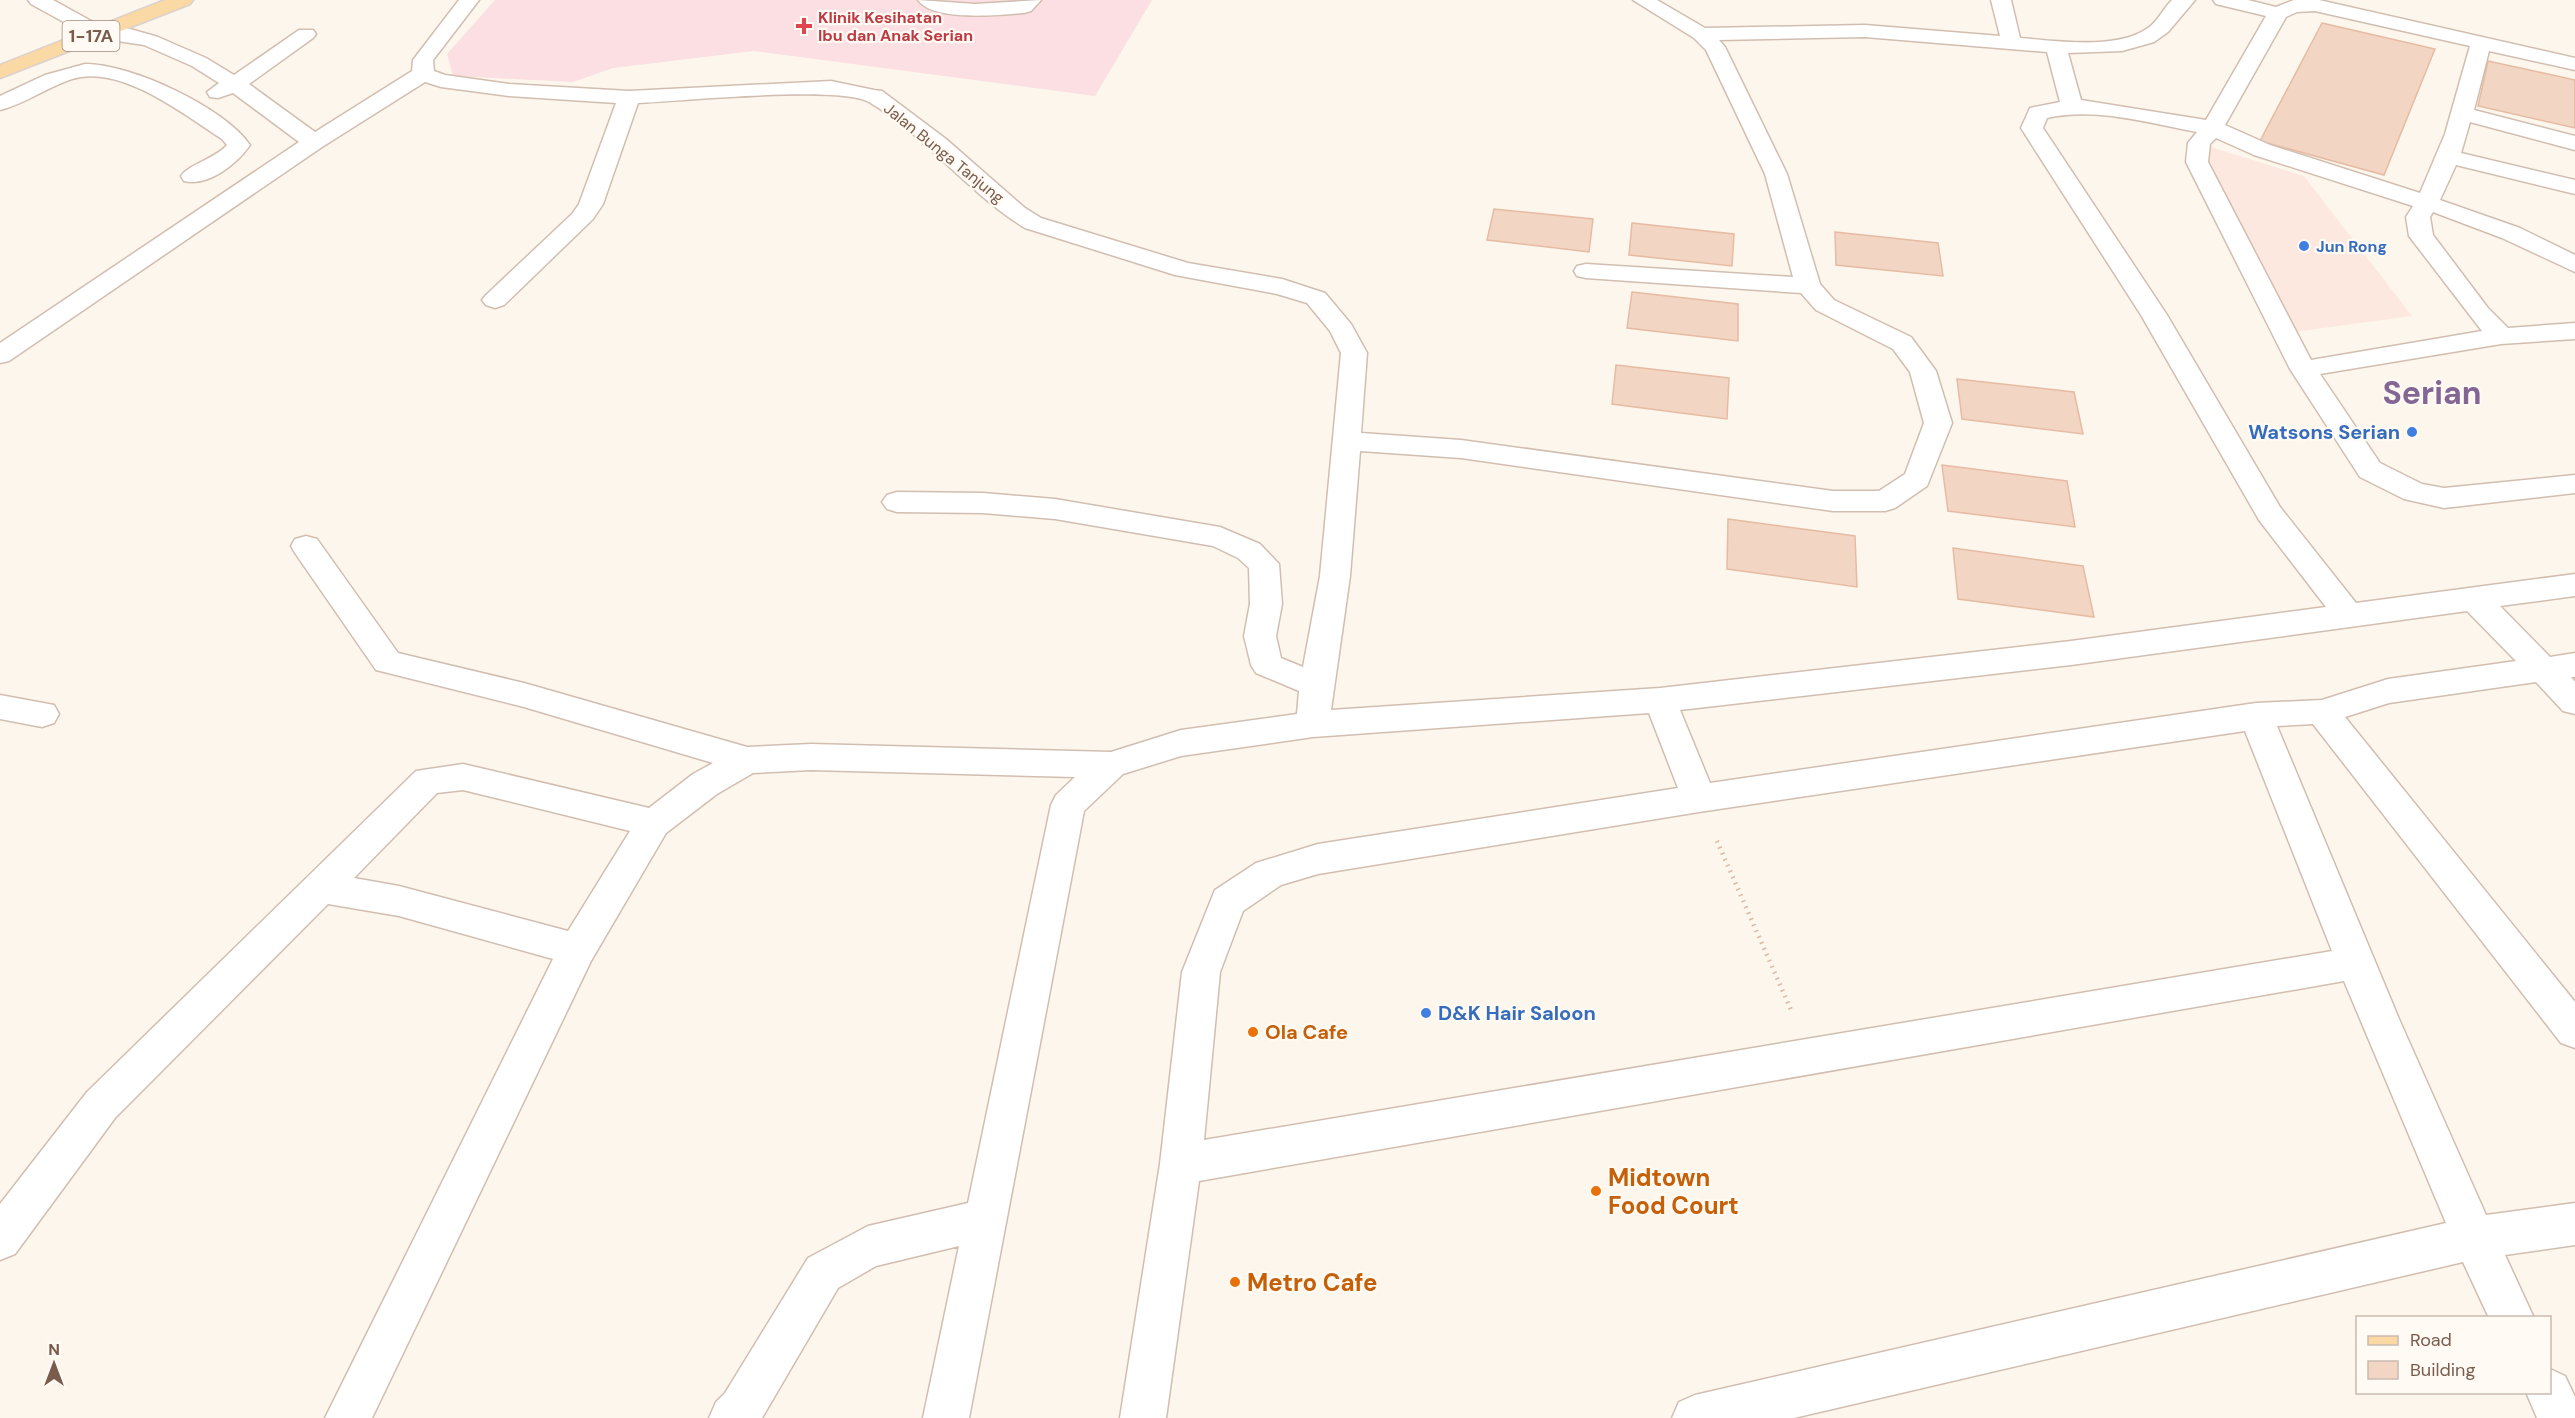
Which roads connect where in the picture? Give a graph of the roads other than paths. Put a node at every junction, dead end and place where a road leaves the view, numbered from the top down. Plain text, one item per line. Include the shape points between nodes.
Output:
1 (38, 0) edge
2 (183, 0) edge
3 (469, 0) edge
4 (928, 0) edge
5 (1031, 0) edge
6 (1643, 0) edge
7 (2001, 0) edge
8 (2185, 0) edge
9 (2223, 0) edge
10 (2278, 13) junction
11 (98, 33) junction
12 (306, 34) dead end
13 (1701, 34) junction
14 (2481, 44) junction
15 (2012, 45) junction
16 (2056, 47) junction
17 (2575, 64) edge
18 (0, 72) edge
19 (423, 74) junction
20 (236, 84) junction
21 (629, 97) junction
22 (0, 104) edge
23 (2072, 105) junction
24 (183, 107) junction
25 (2460, 113) junction
26 (2212, 128) junction
27 (314, 142) junction
28 (2575, 143) edge
29 (2447, 156) junction
30 (192, 176) dead end
31 (2575, 187) edge
32 (2428, 203) junction
33 (2575, 265) edge
34 (1586, 271) dead end
35 (1808, 286) junction
36 (495, 300) dead end
37 (2575, 331) edge
38 (2501, 336) junction
39 (0, 355) edge
40 (2303, 369) junction
41 (1347, 441) junction
42 (2575, 484) edge
43 (897, 502) dead end
44 (306, 546) dead end
45 (2575, 585) edge
46 (2474, 599) junction
47 (2350, 617) junction
48 (2559, 668) edge
49 (1316, 685) junction
50 (1660, 700) junction
51 (2575, 702) edge
52 (0, 707) edge
53 (2322, 712) junction
54 (42, 714) dead end
55 (2256, 716) junction
56 (1313, 724) junction
57 (747, 760) junction
58 (1112, 765) junction
59 (1698, 798) junction
60 (654, 823) junction
61 (320, 887) junction
62 (577, 950) junction
63 (2355, 963) junction
64 (2575, 1030) edge
65 (1181, 1164) junction
66 (986, 1219) junction
67 (2575, 1224) edge
68 (2474, 1238) junction
69 (0, 1239) edge
70 (2512, 1316) edge
71 (2549, 1394) edge
72 (348, 1418) edge
73 (732, 1418) edge
74 (946, 1418) edge
75 (1143, 1418) edge
76 (1695, 1418) edge
77 (2561, 1418) edge

1 - 11 street
2 - 11 main road, 1-17A
3 - 19 street via 423,60
4 - 5 street via 945,7 1005,9 1024,7
6 - 13 street
7 - 15 street
8 - 16 street via 2177,4 2157,32 2131,43
9 - 10 street
10 - 14 street via 2294,6 2315,5
10 - 26 street
11 - 18 main road, 1-17A
11 - 20 street via 151,41
12 - 20 street
13 - 15 street via 1865,31
13 - 35 street via 1715,47 1776,174
14 - 17 street
14 - 25 street
15 - 16 street
16 - 23 street
19 - 21 street, Jalan Bunga Tanjung via 441,81 509,90
19 - 27 street
20 - 24 street
20 - 27 street
21 - 36 street via 591,204 581,219
21 - 41 street, Jalan Bunga Tanjung via 831,87 874,96 1033,223 1184,270 1282,287 1316,298 1342,329 1354,353
22 - 24 street via 85,70 125,76
23 - 26 street
23 - 47 street via 2038,113 2032,128 2154,315 2269,513
24 - 30 street via 230,134 239,145 232,156
25 - 28 street
25 - 29 street
26 - 32 street via 2262,150
26 - 40 street via 2199,143 2197,162
27 - 39 street
29 - 31 street
29 - 32 street
32 - 33 street via 2511,233
32 - 38 street via 2418,217 2421,237
34 - 35 street
35 - 41 street via 1825,306 1902,343 1923,370 1938,423 1917,479 1885,501 1833,501 1461,449
37 - 38 street
38 - 40 street
40 - 42 street via 2370,470 2414,492 2444,498
41 - 49 street, Jalan Bunga Tanjung via 1335,576
43 - 49 street via 1055,509 1220,537 1249,551 1264,564 1266,604 1260,636 1267,665
44 - 57 street via 387,662 570,708
45 - 46 street
46 - 47 street
46 - 48 street
47 - 50 street
48 - 51 street
48 - 53 street via 2388,691
49 - 56 street, Jalan Bunga Tanjung
50 - 56 street
50 - 59 street
52 - 54 street
53 - 55 street
53 - 64 street
55 - 59 street
55 - 63 street
56 - 58 street via 1181,743
57 - 58 street via 811,757
57 - 60 street via 705,784
58 - 66 street via 1068,806
59 - 65 street via 1318,859 1269,874 1228,900 1201,972
60 - 61 street via 463,777 428,782
60 - 62 street
61 - 62 street via 399,900
61 - 69 street via 101,1105
62 - 72 street
63 - 65 street
63 - 68 street
65 - 75 street
66 - 73 street via 868,1247 823,1273
66 - 74 street
67 - 68 street
68 - 70 street
68 - 76 street
71 - 77 street

